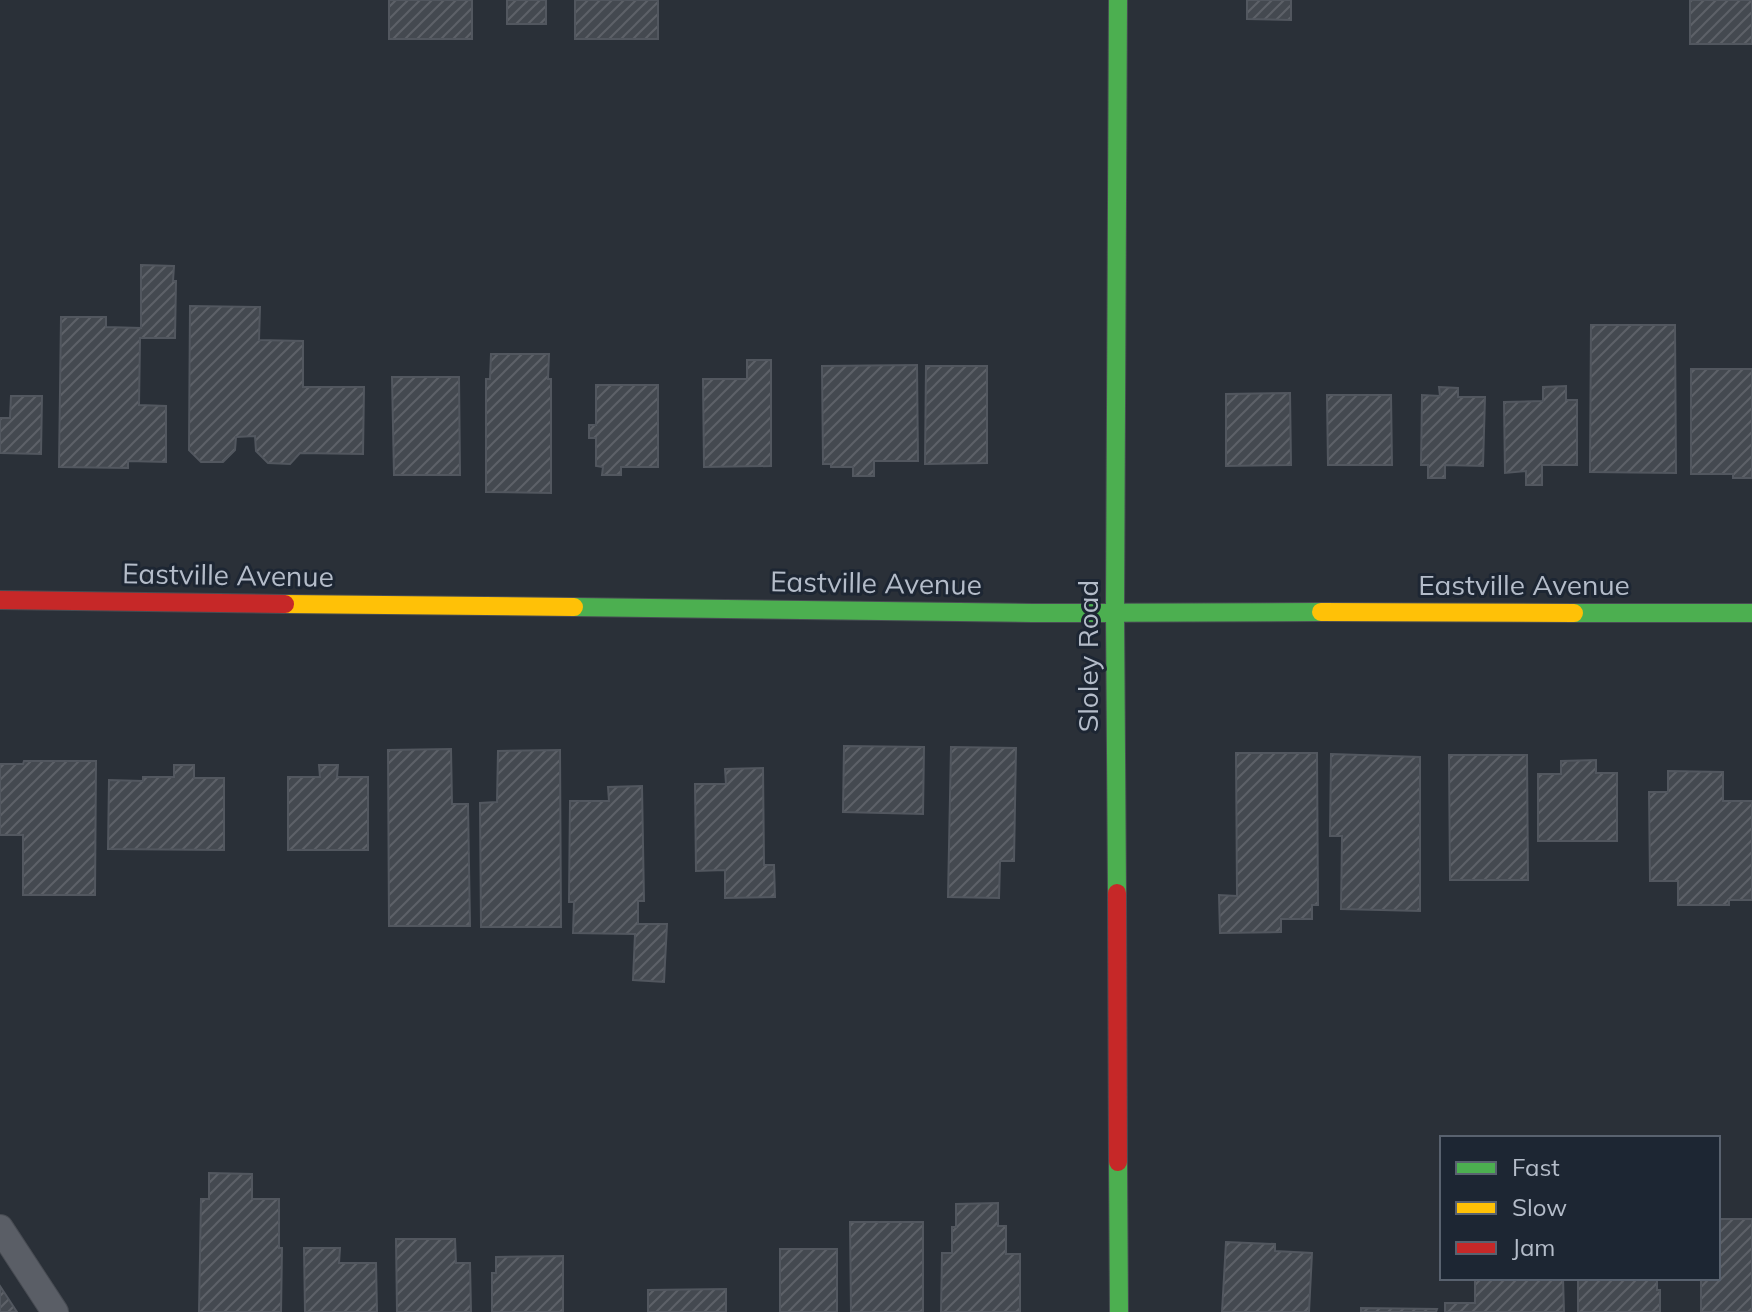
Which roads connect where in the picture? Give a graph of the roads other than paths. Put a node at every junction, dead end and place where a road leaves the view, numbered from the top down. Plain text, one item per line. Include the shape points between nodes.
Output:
1 (1118, 0) edge
2 (0, 600) edge
3 (1115, 612) junction
4 (1752, 613) edge
5 (0, 1228) edge
6 (55, 1312) edge
7 (1119, 1312) edge

1 - 3 street, Sloley Road
2 - 3 street, Eastville Avenue
3 - 4 street, Eastville Avenue
3 - 7 street, Sloley Road
5 - 6 lane

